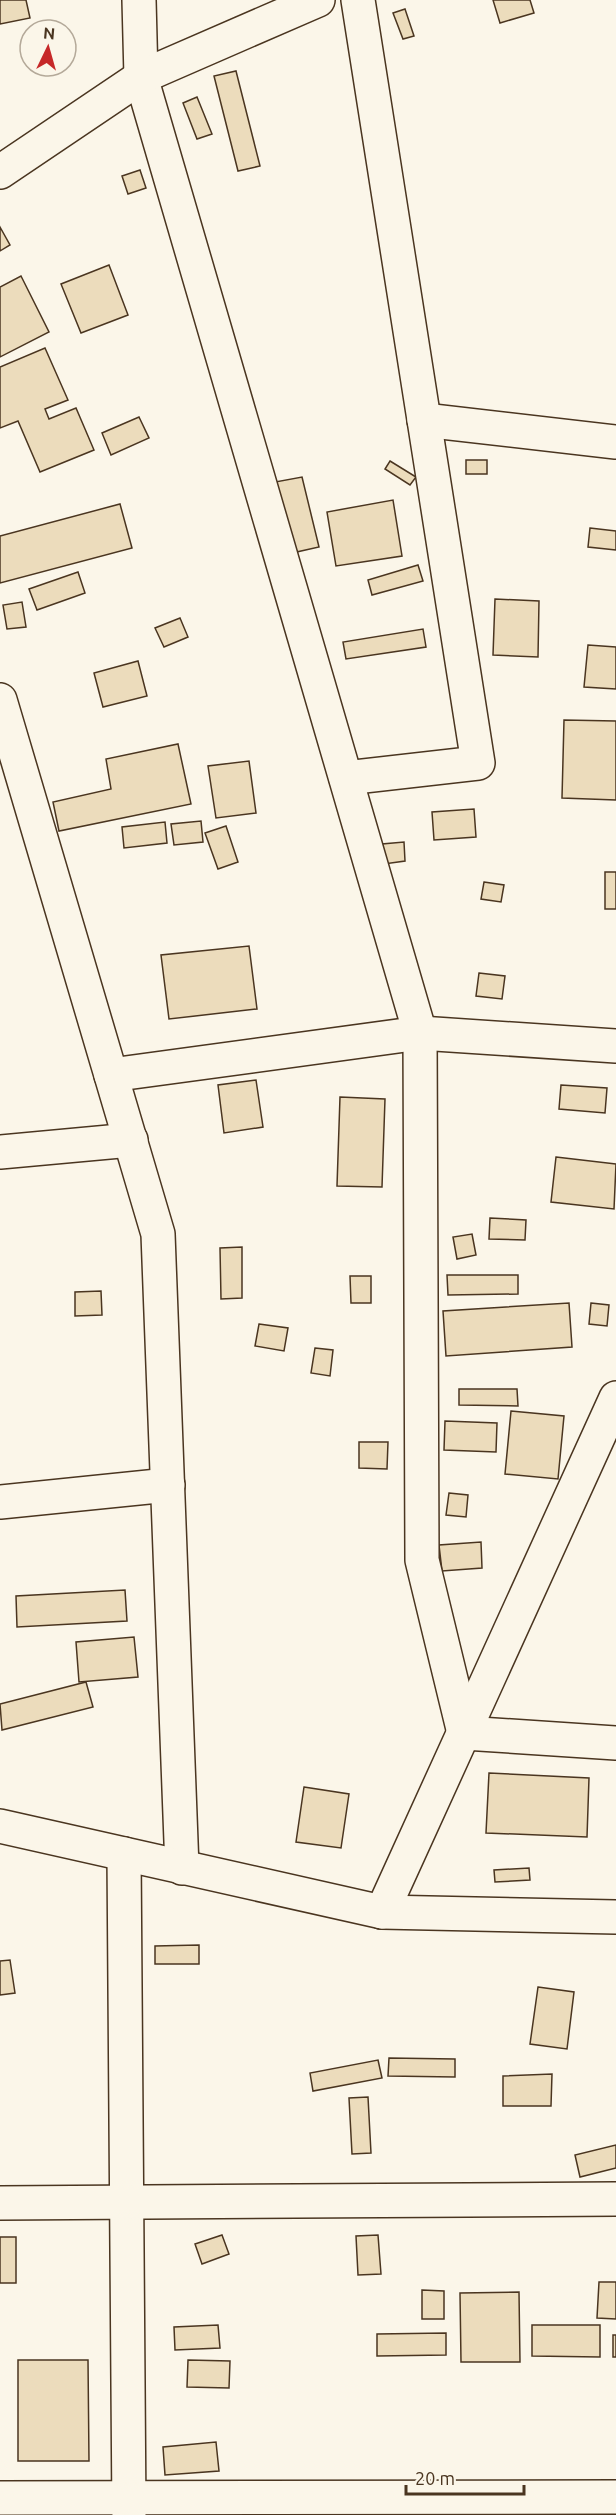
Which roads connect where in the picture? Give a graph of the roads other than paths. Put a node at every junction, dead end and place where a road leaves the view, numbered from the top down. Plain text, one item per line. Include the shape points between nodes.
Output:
1 (139, 0) edge
2 (318, 0) edge
3 (358, 0) edge
4 (141, 77) junction
5 (0, 172) edge
6 (424, 420) junction
7 (616, 442) edge
8 (0, 700) edge
9 (346, 778) junction
10 (420, 1033) junction
11 (616, 1046) edge
12 (111, 1075) junction
13 (131, 1140) junction
14 (0, 1152) edge
15 (616, 1398) edge
16 (168, 1485) junction
17 (0, 1502) edge
18 (464, 1733) junction
19 (616, 1743) edge
20 (10, 1832) edge
21 (124, 1854) junction
22 (182, 1868) junction
23 (382, 1912) junction
24 (616, 1917) edge
25 (616, 2199) edge
26 (127, 2202) junction
27 (0, 2203) edge
28 (616, 2497) edge
29 (0, 2498) edge
30 (129, 2507) edge

1 - 4 street
2 - 4 street
3 - 6 street
4 - 5 street
4 - 9 street
6 - 7 street
6 - 9 street via 478,763
8 - 12 street
9 - 10 street
10 - 11 street
10 - 12 street
10 - 18 street via 422,1560
12 - 13 street
13 - 14 street
13 - 16 street via 158,1234
15 - 18 street
16 - 17 street
16 - 22 street
18 - 19 street
18 - 23 street
20 - 21 street
21 - 22 street
21 - 26 street
22 - 23 street
23 - 24 street
25 - 26 street
26 - 27 street
26 - 30 street
28 - 30 street
29 - 30 street

